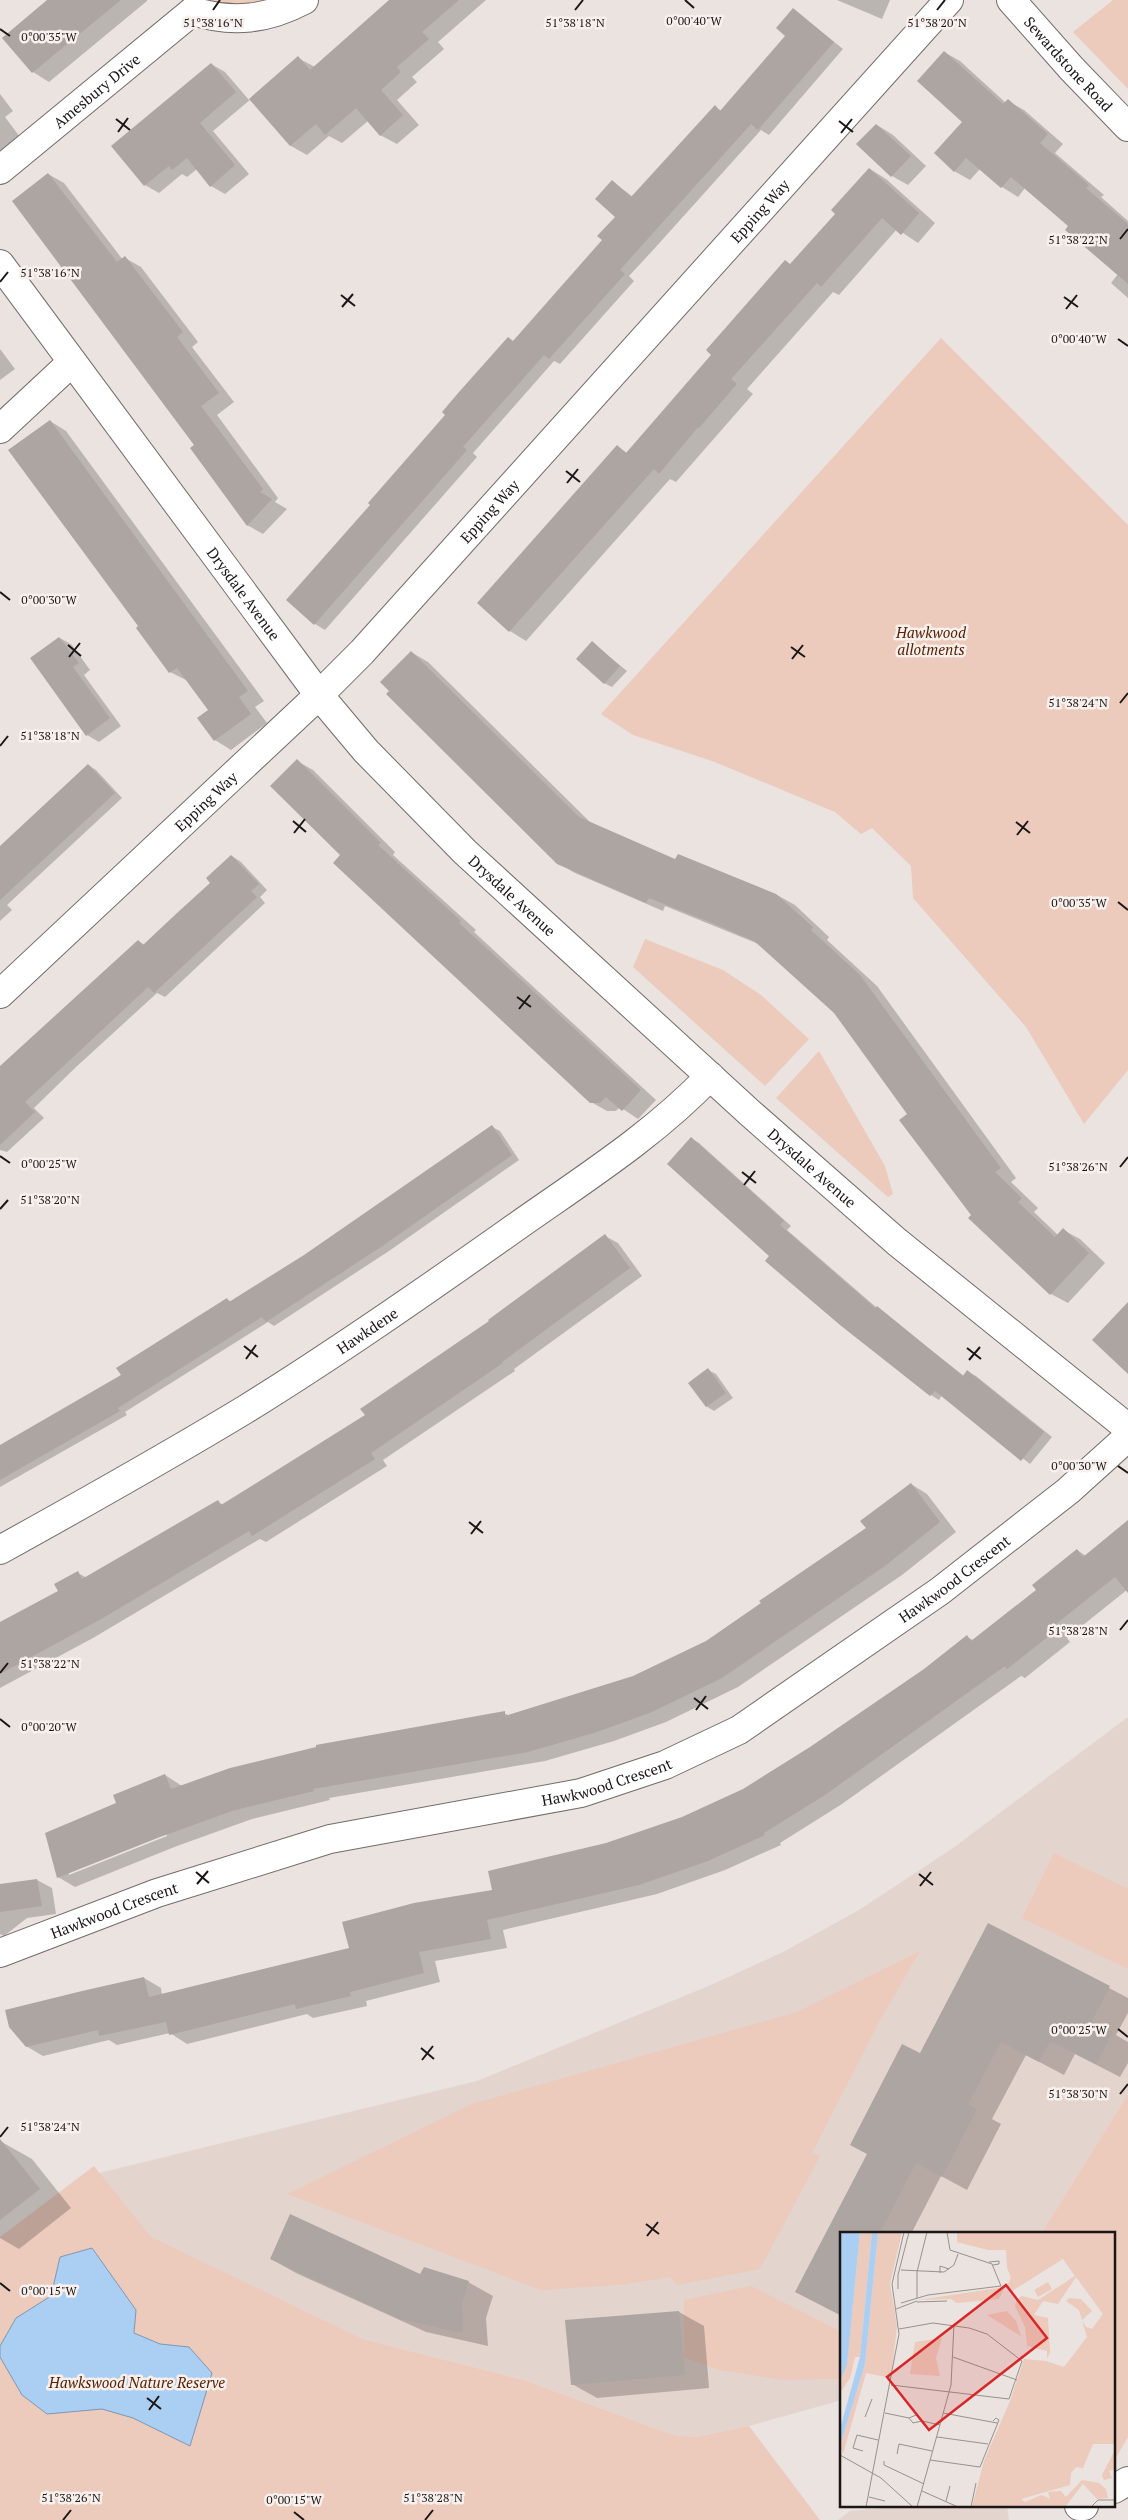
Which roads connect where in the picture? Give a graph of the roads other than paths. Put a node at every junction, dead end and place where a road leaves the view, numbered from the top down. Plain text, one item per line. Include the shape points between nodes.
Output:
1 (304, 0) edge
2 (949, 0) edge
3 (1011, 0) edge
4 (193, 5) edge
5 (1128, 127) edge
6 (0, 170) edge
7 (0, 264) edge
8 (72, 362) junction
9 (0, 429) edge
10 (319, 695) junction
11 (0, 994) edge
12 (710, 1076) junction
13 (1128, 1428) edge
14 (1128, 1437) edge
15 (0, 1550) edge
16 (1, 1952) edge
17 (1128, 2481) edge
18 (1116, 2488) edge

1 - 4 street, Amesbury Drive via 282,12 257,18 219,18
2 - 10 street, Epping Way via 362,652
3 - 5 street, Sewardstone Road
4 - 6 street, Amesbury Drive
7 - 8 street, Drysdale Avenue
8 - 9 street
8 - 10 street, Drysdale Avenue
10 - 11 street, Epping Way
10 - 12 street, Drysdale Avenue via 366,751 465,852
12 - 13 street, Drysdale Avenue via 897,1242
12 - 15 street, Hawkdene via 662,1122 424,1292 248,1408
14 - 16 street, Hawkwood Crescent via 1068,1491 940,1591 739,1730 665,1765 581,1793 330,1839 157,1893
17 - 18 street

